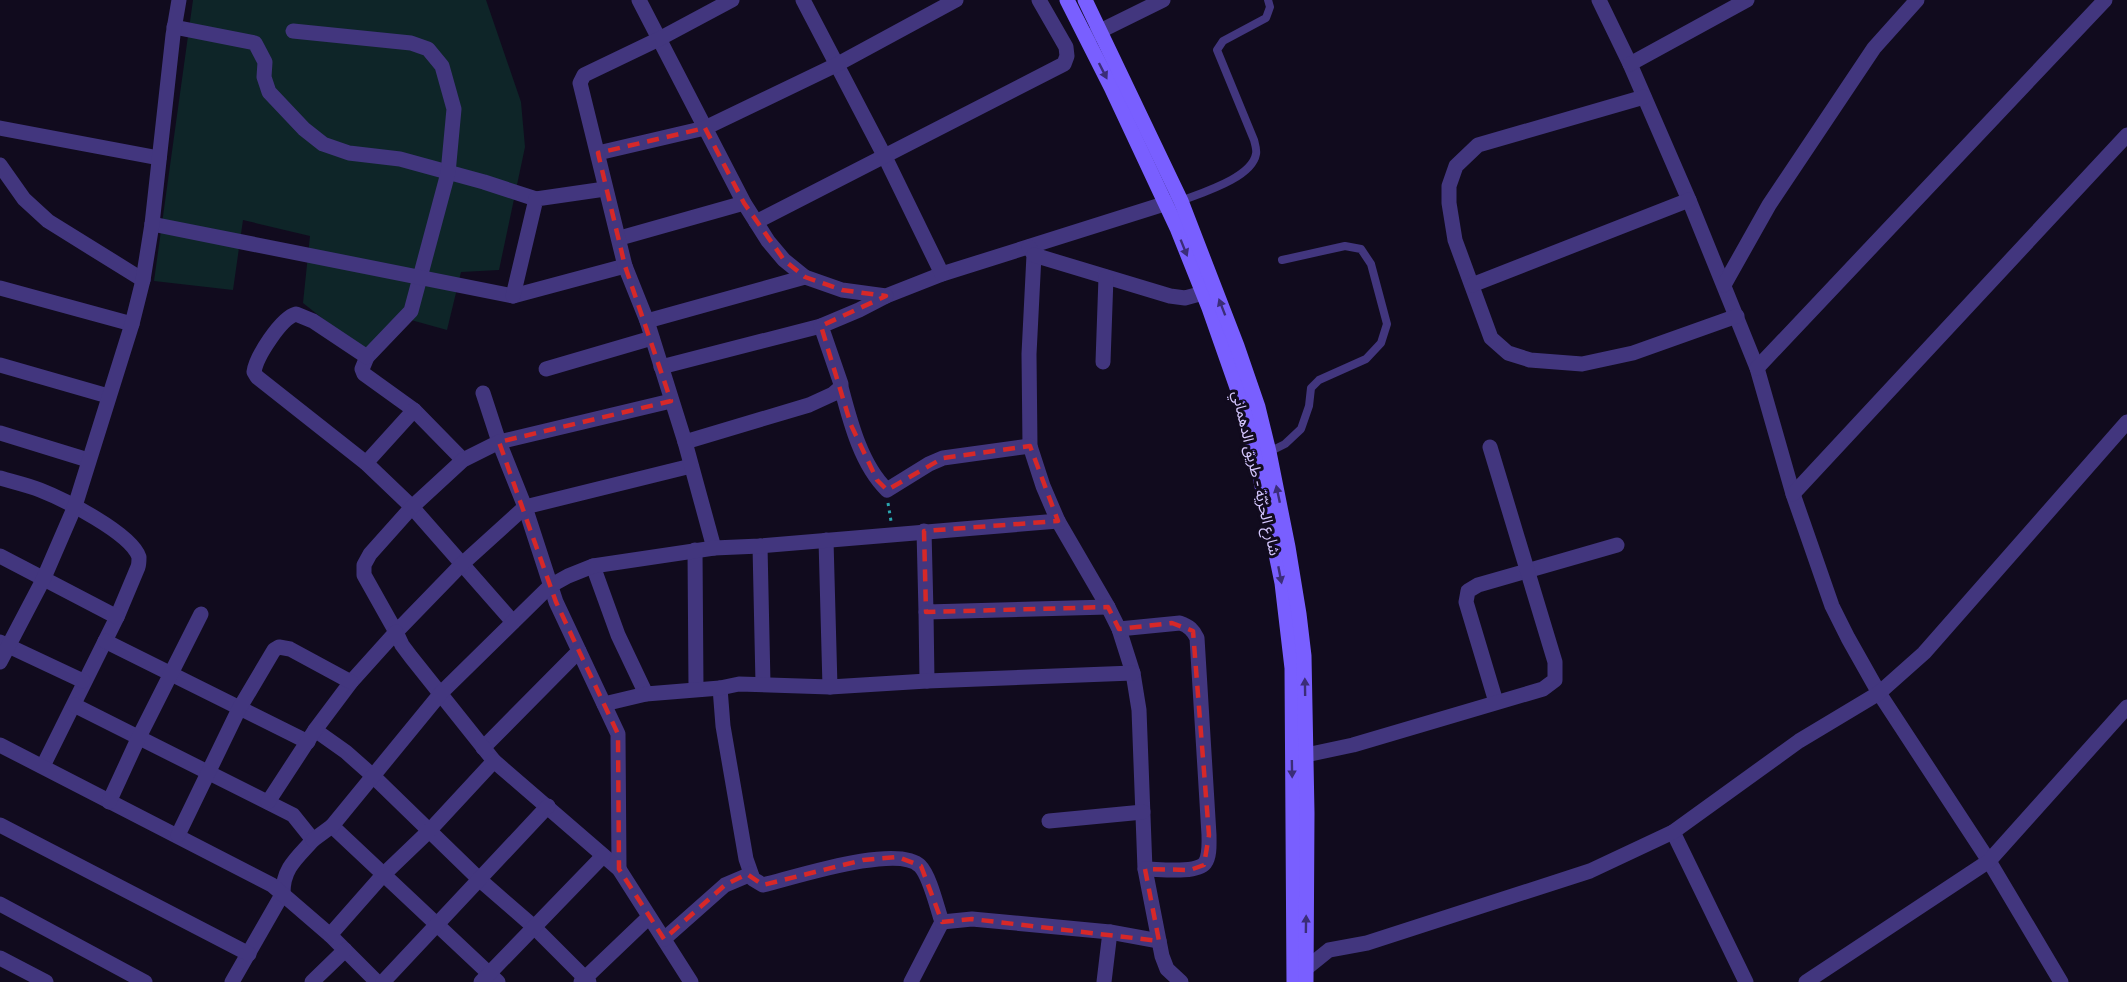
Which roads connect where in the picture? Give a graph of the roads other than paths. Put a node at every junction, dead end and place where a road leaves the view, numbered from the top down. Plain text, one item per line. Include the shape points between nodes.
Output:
1 (179, 0) edge
2 (639, 0) edge
3 (732, 0) edge
4 (803, 0) edge
5 (956, 0) edge
6 (1040, 0) edge
7 (1067, 0) edge
8 (1084, 0) edge
9 (1163, 0) edge
10 (1268, 0) edge
11 (1599, 0) edge
12 (1747, 0) edge
13 (1917, 0) edge
14 (2106, 0) edge
15 (174, 27) junction
16 (293, 31) dead end
17 (1100, 31) junction
18 (1086, 38) junction
19 (659, 39) junction
20 (1630, 64) junction
21 (836, 65) junction
22 (1644, 97) junction
23 (0, 128) edge
24 (705, 128) junction
25 (2127, 135) edge
26 (598, 153) junction
27 (885, 157) junction
28 (159, 158) junction
29 (0, 165) edge
30 (448, 172) junction
31 (605, 189) junction
32 (536, 199) junction
33 (1689, 200) junction
34 (1181, 201) junction
35 (744, 203) junction
36 (1164, 204) junction
37 (756, 222) junction
38 (152, 224) junction
39 (620, 238) junction
40 (1032, 251) junction
41 (1282, 260) dead end
42 (625, 266) junction
43 (942, 274) junction
44 (805, 277) junction
45 (1106, 277) junction
46 (421, 278) junction
47 (143, 280) junction
48 (1472, 285) junction
49 (1724, 285) junction
50 (0, 288) edge
51 (1203, 293) junction
52 (513, 296) junction
53 (886, 296) junction
54 (1737, 316) junction
55 (647, 321) junction
56 (132, 324) junction
57 (821, 326) junction
58 (652, 338) junction
59 (367, 357) junction
60 (1103, 362) dead end
61 (0, 365) edge
62 (661, 368) junction
63 (1757, 368) junction
64 (546, 369) dead end
65 (841, 387) junction
66 (483, 393) dead end
67 (108, 396) junction
68 (671, 401) junction
69 (414, 410) junction
70 (2127, 422) edge
71 (0, 433) edge
72 (499, 442) junction
73 (684, 442) junction
74 (1030, 446) junction
75 (1490, 447) dead end
76 (1263, 454) junction
77 (88, 459) junction
78 (463, 460) junction
79 (366, 463) junction
80 (691, 466) junction
81 (0, 478) edge
82 (1793, 494) junction
83 (75, 506) junction
84 (412, 507) junction
85 (525, 507) junction
86 (1058, 521) junction
87 (924, 531) junction
88 (826, 540) junction
89 (1617, 545) dead end
90 (760, 546) junction
91 (714, 548) junction
92 (695, 550) junction
93 (0, 556) edge
94 (461, 565) junction
95 (593, 566) junction
96 (1527, 570) junction
97 (43, 580) junction
98 (550, 586) junction
99 (1108, 607) junction
100 (926, 612) junction
101 (201, 614) dead end
102 (117, 617) junction
103 (513, 622) junction
104 (1119, 629) junction
105 (396, 632) junction
106 (105, 642) junction
107 (5, 643) edge
108 (579, 651) junction
109 (0, 662) edge
110 (1133, 673) junction
111 (171, 674) junction
112 (83, 681) junction
113 (927, 681) junction
114 (351, 682) junction
115 (763, 684) junction
116 (830, 687) junction
117 (720, 688) junction
118 (696, 689) junction
119 (441, 693) junction
120 (1879, 693) junction
121 (646, 694) junction
122 (1496, 702) junction
123 (604, 704) junction
124 (74, 705) junction
125 (239, 708) junction
126 (2127, 708) edge
127 (312, 736) junction
128 (138, 739) junction
129 (0, 745) edge
130 (483, 748) junction
131 (1306, 755) junction
132 (494, 761) junction
133 (43, 766) junction
134 (209, 773) junction
135 (373, 776) junction
136 (109, 802) junction
137 (268, 802) junction
138 (548, 806) junction
139 (1143, 813) junction
140 (1049, 821) dead end
141 (0, 825) edge
142 (332, 826) junction
143 (430, 830) junction
144 (1673, 832) junction
145 (178, 835) junction
146 (313, 840) junction
147 (603, 856) junction
148 (1989, 861) junction
149 (619, 869) junction
150 (1145, 869) junction
151 (751, 874) junction
152 (382, 876) junction
153 (480, 880) junction
154 (284, 893) junction
155 (0, 904) edge
156 (649, 917) junction
157 (942, 922) junction
158 (436, 925) junction
159 (534, 927) junction
160 (1110, 932) junction
161 (330, 935) junction
162 (664, 939) junction
163 (1159, 941) junction
164 (345, 950) junction
165 (249, 954) junction
166 (0, 958) edge
167 (1167, 976) edge
168 (489, 979) edge
169 (1297, 979) edge
170 (585, 981) edge
171 (46, 982) edge
172 (145, 982) edge
173 (232, 982) edge
174 (312, 982) edge
175 (377, 982) edge
176 (383, 982) edge
177 (691, 982) edge
178 (911, 982) edge
179 (1104, 982) edge
180 (1181, 982) edge
181 (1746, 982) edge
182 (1806, 982) edge
183 (2061, 982) edge

1 - 15 street
2 - 19 street
3 - 19 street
4 - 21 street
5 - 21 street
6 - 27 street via 1065,47 1064,64
7 - 18 main road, شارع الحرّيّة - طريق الدهماني
8 - 17 main road, شارع الحرّيّة - طريق الدهماني
9 - 17 street
10 - 34 lane via 1266,18 1223,40 1217,50 1254,140 1256,154 1250,166 1233,180
11 - 20 street
12 - 20 street
13 - 49 street via 1868,58 1768,206
14 - 63 street
15 - 28 street
15 - 30 street via 255,43 265,62 269,92 323,144 349,153 400,159
16 - 30 street via 411,43 428,50 442,66 453,109
17 - 18 street
17 - 34 main road, شارع الحرّيّة - طريق الدهماني
18 -> 36 main road, شارع الحرّيّة - طريق الدهماني
19 - 24 street
19 - 26 street via 581,78 581,94
20 - 22 street
21 - 24 street
21 - 27 street
22 - 33 street
22 - 48 street via 1478,145 1456,166 1449,186 1449,203 1455,240
23 - 28 street
24 - 26 street
24 - 35 street
25 - 82 street
26 - 31 street
27 - 37 street
27 - 43 street
28 - 38 street
29 - 47 street via 24,199 48,221
30 - 32 street
30 - 46 street
31 - 32 street
31 - 39 street
32 - 52 street
33 - 48 street
33 - 49 street
34 - 36 street
76 -> 34 main road, شارع الحرّيّة - طريق الدهماني via 1258,408
35 - 37 street
35 - 39 street
36 - 40 street
36 -> 51 main road, شارع الحرّيّة - طريق الدهماني
37 - 44 street via 784,260
38 - 46 street
38 - 47 street
39 - 42 street
40 - 43 street
40 - 45 street
40 - 74 street
41 - 76 lane via 1346,246 1361,249 1371,264 1387,324 1382,343 1366,359 1319,380 1311,388 1300,429 1285,444
42 - 52 street
42 - 55 street
43 - 53 street
44 - 53 street via 842,290
44 - 55 street
45 - 51 street via 1170,296 1185,298
45 - 60 street
46 - 52 street
46 - 59 street via 411,311
47 - 56 street
48 - 54 street via 1491,338 1508,353 1530,360 1581,364 1633,353
49 - 54 street
50 - 56 street
51 - 76 main road, شارع الحرّيّة - طريق الدهماني
53 - 57 street
54 - 63 street
55 - 58 street
56 - 67 street
57 - 62 street
57 - 65 street
58 - 62 street
58 - 64 street
59 - 69 street via 364,374
59 - 79 street via 296,314 289,316 264,348 254,372
61 - 67 street
62 - 68 street
63 - 82 street
65 - 73 street via 809,405
65 - 74 street via 851,426 877,480 887,490 943,458
66 - 72 street
67 - 77 street
68 - 72 street
68 - 73 street
69 - 78 street
69 - 79 street
70 - 120 street via 1924,653
71 - 77 street
72 - 78 street
72 - 85 street
73 - 80 street
74 - 86 street
75 - 96 street
131 -> 76 main road, شارع الحرّيّة - طريق الدهماني via 1299,614 1282,516
76 -> 169 main road, شارع الحرّيّة - طريق الدهماني via 1292,668
77 - 83 street
78 - 84 street
79 - 84 street
80 - 85 street
80 - 91 street
81 - 83 street
82 - 120 street via 1832,606
83 - 97 street
83 - 102 street via 116,532 139,558
84 - 94 street
84 - 105 street via 364,565 364,575
85 - 94 street
85 - 98 street
86 - 87 street
86 - 99 street
87 - 88 street
87 - 100 street
88 - 90 street
88 - 116 street
89 - 96 street
90 - 91 street
90 - 115 street
91 - 92 street
92 - 95 street
92 - 118 street
93 - 97 street
94 - 103 street
94 - 105 street
95 - 98 street
95 - 121 street via 618,635
96 - 122 street via 1555,662 1555,680 1543,689
96 - 122 street via 1468,591 1466,602
97 - 102 street
97 - 107 street
98 - 103 street
98 - 108 street
99 - 100 street
99 - 104 street
100 - 113 street
101 - 111 street
102 - 106 street
103 - 119 street
104 - 110 street
104 - 150 street via 1180,623 1187,625 1197,638 1209,835 1207,860 1190,870
105 - 114 street
105 - 119 street
106 - 111 street
106 - 112 street
107 - 109 street
107 - 112 street
108 - 123 street
108 - 130 street
110 - 113 street
110 - 139 street via 1139,710
111 - 125 street
111 - 128 street
112 - 124 street
113 - 116 street
114 - 125 street via 290,649 279,647 270,655
114 - 127 street
115 - 116 street
115 - 117 street
117 - 118 street
117 - 151 street via 723,726
118 - 121 street
119 - 130 street
119 - 135 street
120 - 144 street via 1791,746
120 - 148 street
121 - 123 street
122 - 131 street
123 - 149 street via 618,734
124 - 128 street
124 - 133 street
125 - 127 street
125 - 134 street
126 - 148 street
127 - 135 street via 346,752
127 - 137 street
128 - 134 street
128 - 136 street
129 - 133 street
130 - 132 street
169 -> 131 main road, شارع الحرّيّة - طريق الدهماني
132 - 138 street
132 - 143 street
133 - 136 street
134 - 137 street
134 - 145 street
135 - 142 street
135 - 143 street
136 - 145 street
137 - 146 street via 293,815
138 - 147 street
138 - 153 street
139 - 140 street
139 - 150 street
141 - 165 street
142 - 146 street
142 - 152 street
143 - 152 street
143 - 153 street
144 - 169 street via 1590,871 1367,943 1329,950
144 - 181 street
145 - 154 street
146 - 154 street via 287,869
147 - 149 street
147 - 159 street
148 - 182 street
148 - 183 street
149 - 156 street
150 - 163 street
151 - 157 street via 763,885 863,860 898,857 921,866
151 - 162 street via 725,885
152 - 158 street
152 - 161 street
153 - 158 street
153 - 159 street
154 - 161 street
154 - 165 street
155 - 172 street
156 - 162 street
156 - 170 street
157 - 160 street via 972,919
157 - 178 street
158 - 168 street
158 - 176 street
159 - 168 street
159 - 170 street
160 - 163 street
160 - 179 street
161 - 164 street
162 - 177 street
163 - 167 street
164 - 174 street
164 - 175 street
165 - 173 street
166 - 171 street
167 - 180 street

